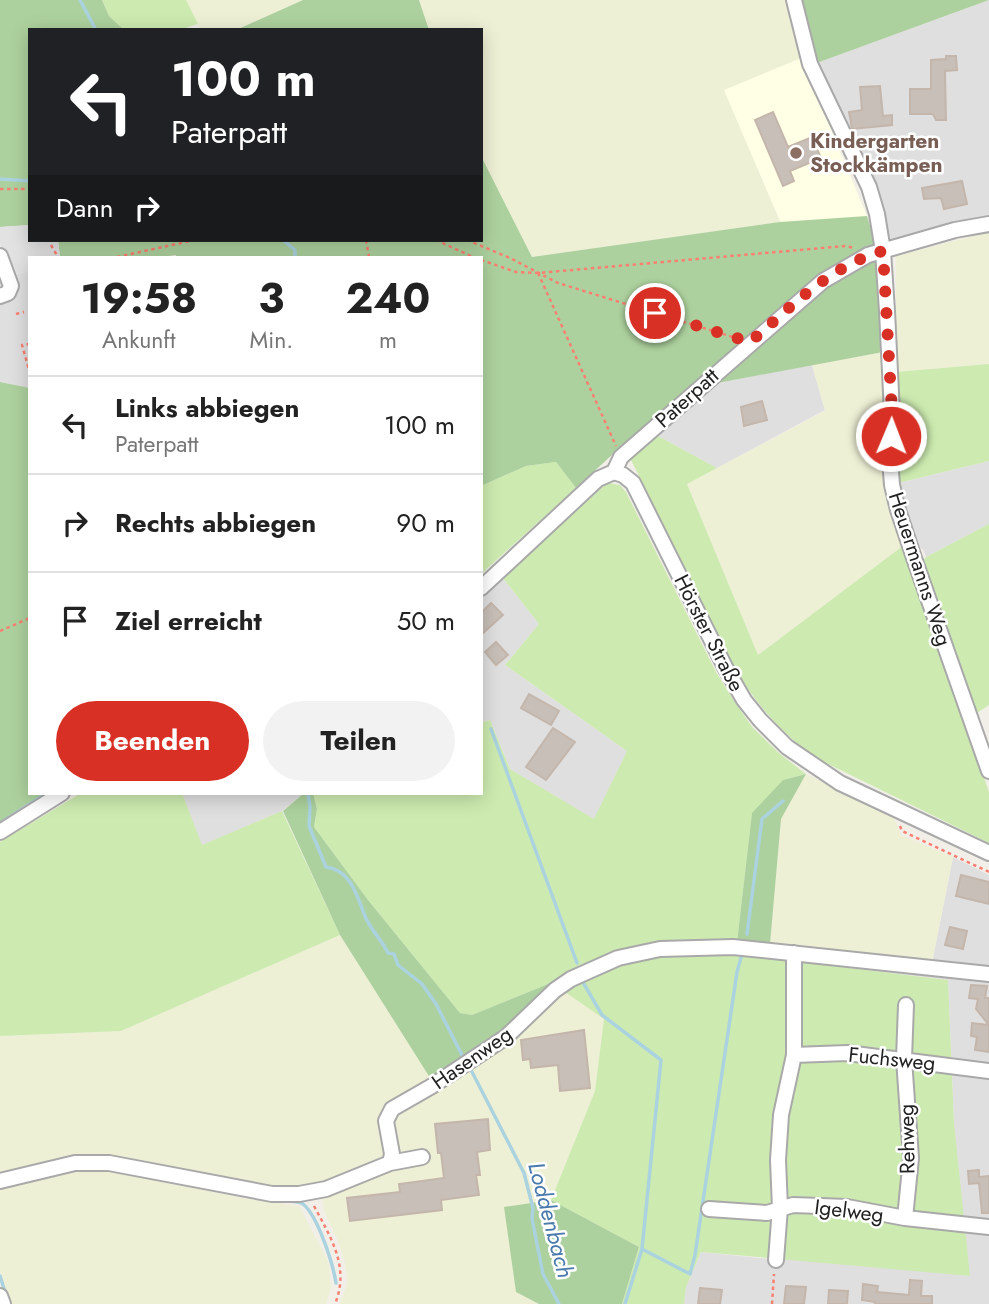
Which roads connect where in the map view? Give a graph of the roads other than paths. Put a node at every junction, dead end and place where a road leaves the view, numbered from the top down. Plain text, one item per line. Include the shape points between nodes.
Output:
1 (794, 0) edge
2 (989, 223) edge
3 (883, 251) junction
4 (0, 256) edge
5 (0, 296) edge
6 (614, 472) junction
7 (483, 586) edge
8 (989, 771) edge
9 (59, 795) edge
10 (0, 832) edge
11 (989, 853) edge
12 (794, 953) junction
13 (989, 974) edge
14 (906, 1005) dead end
15 (794, 1055) junction
16 (904, 1059) junction
17 (989, 1071) edge
18 (422, 1157) dead end
19 (390, 1163) junction
20 (0, 1181) edge
21 (780, 1208) junction
22 (709, 1209) dead end
23 (905, 1218) junction
24 (989, 1227) edge
25 (776, 1260) road end
26 (0, 1296) edge
27 (3, 1304) edge

1 - 3 street, Heuermanns Weg via 810,64 869,187
2 - 3 street, Paterpatt
3 - 6 street, Paterpatt via 822,281 621,457
3 - 8 street, Heuermanns Weg via 892,485
4 - 5 street via 11,286
6 - 7 street via 598,479
6 - 11 street, Hörster Straße via 633,483 725,667 760,720 787,747 840,783
9 - 10 street
12 - 13 street, Hasenweg
12 - 15 street
12 - 19 street, Hasenweg via 733,947 660,949 586,970 555,990 506,1037 392,1109 386,1121
14 - 16 street, Rehweg
15 - 16 street, Fuchsweg via 847,1053
15 - 21 street via 781,1115
16 - 17 street, Fuchsweg
16 - 23 street, Rehweg via 911,1158
18 - 19 street
19 - 20 street via 310,1192 261,1192 109,1163 75,1163
21 - 22 street, Igelweg via 767,1213
21 - 23 street, Igelweg via 847,1207
21 - 25 street
23 - 24 street, Igelweg
26 - 27 street

